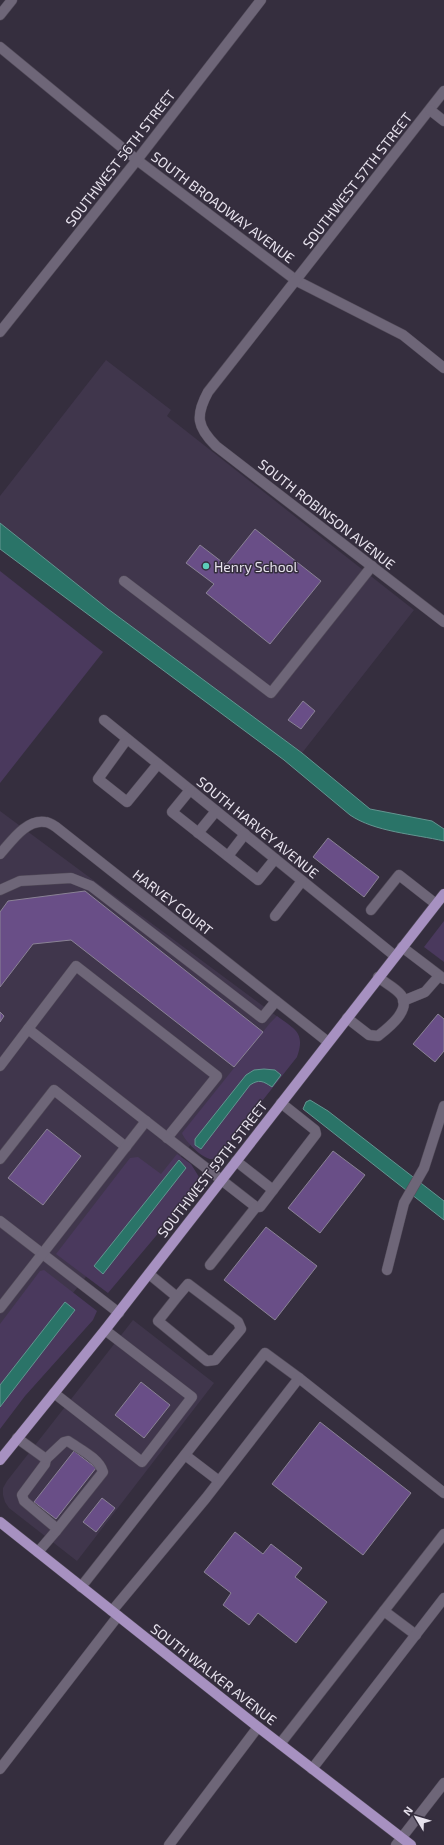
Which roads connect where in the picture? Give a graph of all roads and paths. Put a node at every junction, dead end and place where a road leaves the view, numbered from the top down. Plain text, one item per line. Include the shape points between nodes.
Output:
1 (12, 0) edge
2 (261, 0) edge
3 (0, 15) edge
4 (0, 47) edge
5 (444, 91) edge
6 (430, 110) junction
7 (444, 121) edge
8 (137, 160) junction
9 (297, 281) junction
10 (0, 332) edge
11 (444, 368) edge
12 (199, 423) joint
13 (372, 566) junction
14 (124, 582) dead end
15 (444, 622) edge
16 (104, 720) dead end
17 (127, 739) junction
18 (158, 764) junction
19 (190, 790) junction
20 (216, 811) junction
21 (198, 833) junction
22 (245, 834) junction
23 (0, 854) edge
24 (228, 856) junction
25 (275, 859) junction
26 (302, 881) junction
27 (0, 890) edge
28 (444, 894) edge
29 (436, 904) junction
30 (371, 910) dead end
31 (275, 916) dead end
32 (402, 947) junction
33 (395, 956) junction
34 (378, 977) junction
35 (442, 978) edge
36 (276, 1001) junction
37 (404, 1001) junction
38 (347, 1018) junction
39 (28, 1029) junction
40 (328, 1042) junction
41 (0, 1066) edge
42 (280, 1104) junction
43 (444, 1106) edge
44 (146, 1121) junction
45 (167, 1138) junction
46 (126, 1147) junction
47 (0, 1159) edge
48 (236, 1161) junction
49 (221, 1180) junction
50 (273, 1190) junction
51 (256, 1207) junction
52 (0, 1221) edge
53 (42, 1254) junction
54 (210, 1265) dead end
55 (387, 1270) dead end
56 (149, 1274) junction
57 (177, 1297) junction
58 (0, 1308) edge
59 (119, 1313) junction
60 (105, 1330) junction
61 (299, 1378) junction
62 (54, 1393) junction
63 (18, 1438) junction
64 (185, 1455) junction
65 (0, 1460) edge
66 (46, 1460) junction
67 (219, 1481) junction
68 (444, 1493) edge
69 (0, 1522) edge
70 (56, 1531) junction
71 (444, 1534) edge
72 (38, 1552) junction
73 (81, 1587) junction
74 (444, 1598) edge
75 (384, 1611) junction
76 (115, 1614) junction
77 (416, 1635) junction
78 (258, 1727) junction
79 (280, 1744) junction
80 (312, 1768) junction
81 (0, 1769) edge
82 (444, 1783) edge
83 (399, 1841) edge
84 (169, 1845) edge
85 (412, 1845) edge

1 - 3 street
2 - 8 street, SOUTHWEST 56TH STREET
4 - 8 street, SOUTH BROADWAY AVENUE
5 - 6 street, SOUTHWEST 57TH STREET
6 - 7 street
6 - 9 street, SOUTHWEST 57TH STREET
8 - 9 street, SOUTH BROADWAY AVENUE
8 - 10 street, SOUTHWEST 56TH STREET
9 - 11 street, SOUTH BROADWAY AVENUE via 403,335
9 - 12 street, SOUTHWEST 57TH STREET via 208,392 201,406
12 - 13 street, SOUTH ROBINSON AVENUE via 205,435 216,446
13 - 14 street via 271,693
13 - 15 street, SOUTH ROBINSON AVENUE
16 - 17 street, SOUTH HARVEY AVENUE
17 - 18 street, SOUTH HARVEY AVENUE
17 - 18 street via 98,779 127,802
18 - 19 street, SOUTH HARVEY AVENUE
19 - 20 street, SOUTH HARVEY AVENUE
19 - 21 street via 172,812
20 - 21 street
20 - 22 street, SOUTH HARVEY AVENUE
21 - 24 street
22 - 24 street
22 - 25 street, SOUTH HARVEY AVENUE
23 - 36 street, HARVEY COURT via 19,832 34,823 45,822 56,826
24 - 25 street via 258,880
25 - 26 street, SOUTH HARVEY AVENUE
26 - 31 street
26 - 33 street, SOUTH HARVEY AVENUE
27 - 36 street via 20,881 71,878 90,886 262,1018
28 - 29 main road, SOUTHWEST 59TH STREET
29 - 30 street via 399,875
29 - 32 main road, SOUTHWEST 59TH STREET
32 - 33 main road, SOUTHWEST 59TH STREET
32 - 35 street
33 - 34 main road, SOUTHWEST 59TH STREET
34 - 37 street via 401,995
34 - 38 main road, SOUTHWEST 59TH STREET
35 - 37 street via 425,992
36 - 40 street, HARVEY COURT
37 - 38 street via 394,1023 378,1036 369,1035
38 - 40 main road, SOUTHWEST 59TH STREET
39 - 41 street
39 - 44 street
39 - 45 street via 76,966 211,1071 217,1076
40 - 42 main road, SOUTHWEST 59TH STREET
42 - 48 main road, SOUTHWEST 59TH STREET
42 - 50 street via 315,1130 316,1134
43 - 55 street via 424,1168 404,1203
44 - 45 street
44 - 46 street
45 - 49 street
46 - 47 street via 54,1090
46 - 53 street
48 - 49 main road, SOUTHWEST 59TH STREET
48 - 50 street
49 - 51 street
49 - 56 main road, SOUTHWEST 59TH STREET
50 - 51 street via 260,1206
51 - 54 street
52 - 53 street
53 - 58 street
53 - 59 street
56 - 57 street
56 - 59 main road, SOUTHWEST 59TH STREET
57 - 57 street via 188,1284 238,1322 241,1329 215,1360 207,1362 158,1321
59 - 60 main road, SOUTHWEST 59TH STREET
60 - 62 main road, SOUTHWEST 59TH STREET
60 - 62 street via 192,1397 142,1462
61 - 64 street via 265,1353
61 - 67 street
61 - 68 street
62 - 63 main road, SOUTHWEST 59TH STREET
63 - 65 main road, SOUTHWEST 59TH STREET
63 - 66 street
64 - 67 street
64 - 73 street
66 - 70 street via 46,1464 22,1495 24,1501 55,1527
66 - 70 street via 68,1441 93,1458 103,1472
67 - 76 street
69 - 72 main road, SOUTH WALKER AVENUE
70 - 72 street
71 - 75 street
72 - 73 main road, SOUTH WALKER AVENUE
73 - 76 main road, SOUTH WALKER AVENUE
74 - 77 street
75 - 77 street
75 - 79 street
76 - 78 main road, SOUTH WALKER AVENUE
76 - 81 street
77 - 80 street
78 - 79 main road, SOUTH WALKER AVENUE
78 - 84 street
79 - 80 main road, SOUTH WALKER AVENUE
80 - 83 main road, SOUTH WALKER AVENUE
82 - 83 street
83 - 85 main road, SOUTH WALKER AVENUE

